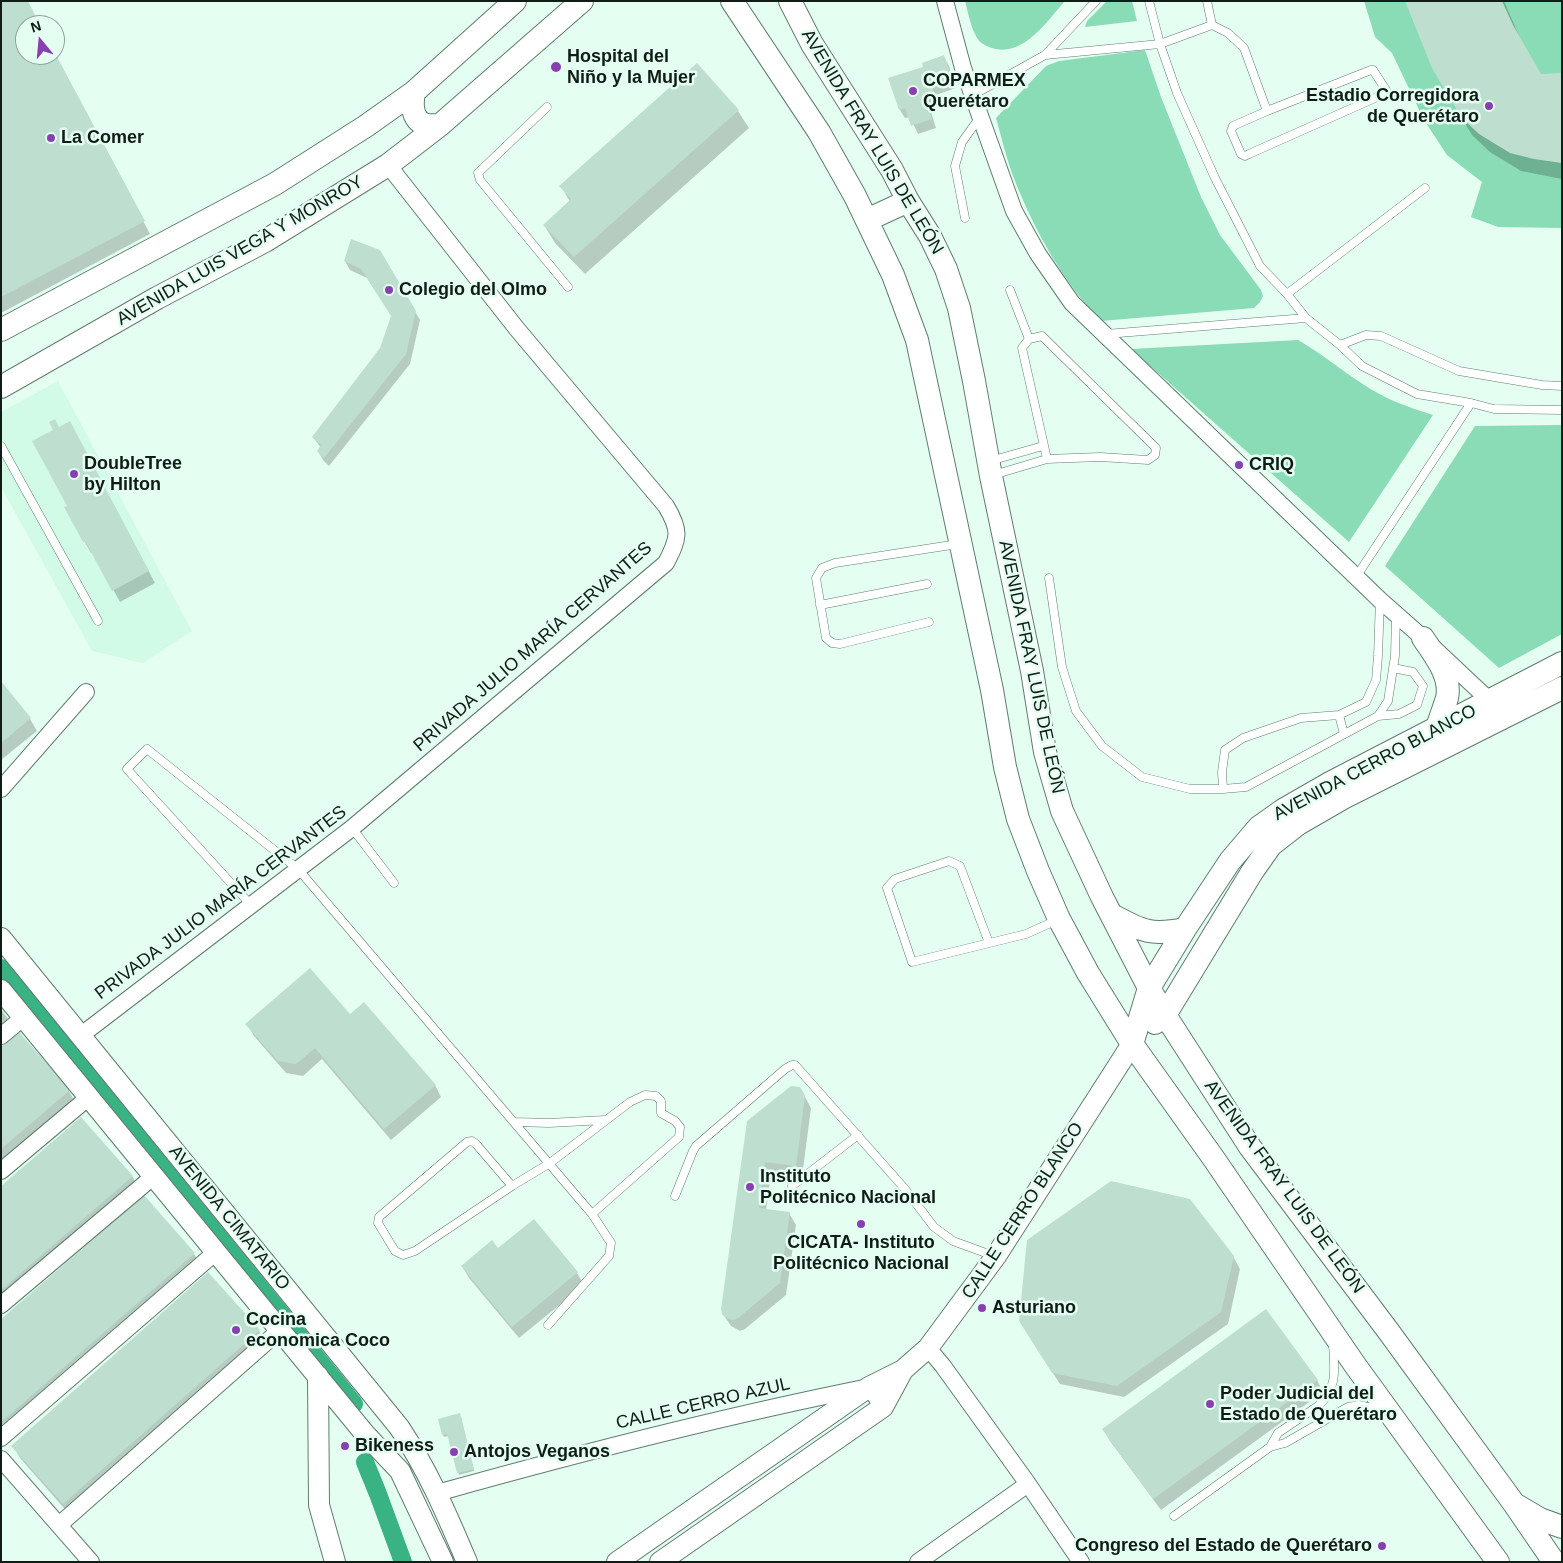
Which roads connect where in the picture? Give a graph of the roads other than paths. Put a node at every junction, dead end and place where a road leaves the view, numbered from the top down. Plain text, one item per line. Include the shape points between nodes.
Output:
1 (515, 1) edge
2 (582, 1) edge
3 (732, 1) edge
4 (790, 1) edge
5 (945, 1) edge
6 (1096, 1) edge
7 (1149, 1) edge
8 (1207, 1) edge
9 (1212, 25) junction
10 (1160, 44) junction
11 (1045, 55) junction
12 (414, 92) junction
13 (973, 95) junction
14 (547, 107) dead end
15 (1267, 111) junction
16 (981, 116) junction
17 (440, 125) junction
18 (388, 165) junction
19 (1425, 188) dead end
20 (908, 202) junction
21 (965, 218) dead end
22 (866, 220) junction
23 (568, 287) dead end
24 (1010, 290) dead end
25 (1286, 294) junction
26 (1306, 318) junction
27 (1, 330) edge
28 (1102, 334) junction
29 (1029, 338) junction
30 (1340, 345) junction
31 (1562, 386) edge
32 (1, 387) edge
33 (1471, 402) junction
34 (1562, 410) edge
35 (1, 446) edge
36 (1044, 446) junction
37 (1048, 459) junction
38 (990, 469) junction
39 (960, 544) junction
40 (1356, 576) junction
41 (1049, 578) dead end
42 (927, 584) dead end
43 (1380, 600) junction
44 (820, 605) junction
45 (1396, 613) junction
46 (98, 622) dead end
47 (929, 622) dead end
48 (1423, 638) junction
49 (1562, 664) edge
50 (1393, 668) junction
51 (1562, 688) edge
52 (86, 692) dead end
53 (1490, 701) junction
54 (1339, 715) junction
55 (1378, 716) junction
56 (1436, 728) junction
57 (1344, 734) junction
58 (1, 789) edge
59 (1223, 789) junction
60 (352, 828) junction
61 (298, 869) junction
62 (394, 883) dead end
63 (250, 905) junction
64 (1112, 915) junction
65 (1059, 919) junction
66 (1185, 929) junction
67 (1, 938) edge
68 (989, 942) junction
69 (1149, 988) junction
70 (1, 990) edge
71 (1165, 1015) junction
72 (24, 1017) junction
73 (1, 1036) edge
74 (80, 1036) junction
75 (1132, 1044) junction
76 (89, 1097) junction
77 (606, 1120) junction
78 (515, 1122) junction
79 (858, 1135) junction
80 (550, 1164) junction
81 (1, 1171) edge
82 (154, 1176) junction
83 (512, 1186) junction
84 (792, 1186) dead end
85 (675, 1196) dead end
86 (592, 1214) junction
87 (216, 1252) junction
88 (996, 1256) junction
89 (1, 1305) edge
90 (548, 1325) dead end
91 (280, 1330) junction
92 (1332, 1331) junction
93 (928, 1348) junction
94 (903, 1370) junction
95 (318, 1376) junction
96 (869, 1387) junction
97 (883, 1407) junction
98 (1389, 1412) junction
99 (1, 1438) edge
100 (1270, 1447) junction
101 (419, 1457) junction
102 (1, 1459) edge
103 (400, 1471) junction
104 (1028, 1484) junction
105 (437, 1493) junction
106 (1515, 1505) junction
107 (1174, 1516) dead end
108 (59, 1525) junction
109 (1562, 1527) edge
110 (91, 1562) edge
111 (335, 1562) edge
112 (443, 1562) edge
113 (467, 1562) edge
114 (617, 1562) edge
115 (660, 1562) edge
116 (918, 1562) edge
117 (1081, 1562) edge
118 (1498, 1562) edge
119 (1554, 1562) edge

1 - 12 main road
2 - 17 main road, AVENIDA LUIS VEGA Y MONROY
3 - 22 main road via 819,132
4 - 20 main road, AVENIDA FRAY LUIS DE LEÓN via 812,44 892,170
5 - 13 street
6 - 11 lane
7 - 10 lane
8 - 9 lane
9 - 10 lane
9 - 15 lane via 1228,33 1244,48
10 - 11 lane
10 - 25 lane via 1177,93 1229,205 1260,266
11 - 13 lane
12 - 17 main road via 412,103 417,118 424,124
12 - 27 main road via 275,184
13 - 16 street
14 - 23 lane via 478,173 480,180
15 - 15 lane via 1233,126 1231,131 1241,154 1245,156 1384,94 1386,90 1371,70
16 - 21 lane via 962,142 955,166
16 - 28 street via 1014,211 1038,254 1072,303
17 - 18 main road, AVENIDA LUIS VEGA Y MONROY
18 - 32 main road, AVENIDA LUIS VEGA Y MONROY via 265,241
18 - 60 street, PRIVADA JULIO MARÍA CERVANTES via 517,329 666,506 675,521 678,538 666,563
19 - 25 lane
20 - 22 main road
20 - 38 main road, AVENIDA FRAY LUIS DE LEÓN via 946,269 959,308
22 - 39 main road via 893,275 917,340
24 - 29 lane
25 - 26 lane
26 - 28 lane
26 - 30 lane
28 - 40 street
29 - 36 lane via 1022,348
29 - 37 lane via 1042,336 1156,448 1155,455 1148,460 1100,457
30 - 31 lane via 1366,335 1381,336 1459,371
30 - 33 lane via 1362,366 1416,394
33 - 34 lane via 1494,410
33 - 40 lane
35 - 46 lane
36 - 37 lane
36 - 38 lane
37 - 38 lane
38 - 64 main road, AVENIDA FRAY LUIS DE LEÓN via 1053,782 1071,832
39 - 44 lane via 836,562 822,568 816,578
39 - 65 main road via 1018,819
40 - 43 street
41 - 59 lane via 1062,667 1076,711 1102,746 1142,777 1190,789
42 - 44 lane
43 - 45 street
43 - 54 lane via 1376,680 1366,702
44 - 47 lane via 826,638 832,644
45 - 48 street
45 - 50 lane
48 - 53 street
48 - 56 main road via 1442,667 1447,683 1447,696
49 - 53 main road, AVENIDA CERRO BLANCO
50 - 55 lane via 1388,701
50 - 55 lane via 1413,672 1423,686 1416,706 1399,714
51 - 71 main road, AVENIDA CERRO BLANCO via 1343,798 1298,824 1271,845
52 - 58 street
53 - 56 main road, AVENIDA CERRO BLANCO
54 - 57 lane
54 - 59 lane via 1301,718 1232,744 1225,750
55 - 57 lane
56 - 66 main road, AVENIDA CERRO BLANCO via 1283,810 1259,827 1230,861
57 - 59 lane via 1246,787
60 - 61 street, PRIVADA JULIO MARÍA CERVANTES
60 - 62 lane
61 - 63 street, PRIVADA JULIO MARÍA CERVANTES
61 - 63 lane via 147,749 128,769
61 - 78 lane
63 - 74 street, PRIVADA JULIO MARÍA CERVANTES
64 - 66 main road via 1151,932
64 - 69 main road, AVENIDA FRAY LUIS DE LEÓN
65 - 68 lane via 1026,934
65 - 75 main road
66 - 69 main road, AVENIDA CERRO BLANCO
67 - 74 street, AVENIDA CIMATARIO
68 - 68 lane via 960,866 949,861 895,879 886,888 912,962
69 - 71 main road, AVENIDA FRAY LUIS DE LEÓN
69 - 75 main road, AVENIDA CERRO BLANCO
70 - 72 street, AVENIDA CIMATARIO
71 - 75 main road, AVENIDA CERRO BLANCO
71 - 106 main road, AVENIDA FRAY LUIS DE LEÓN via 1250,1147
72 - 73 street
72 - 76 street, AVENIDA CIMATARIO
74 - 101 street, AVENIDA CIMATARIO via 366,1385
75 - 88 street, CALLE CERRO BLANCO
75 - 92 main road
76 - 81 street
76 - 82 street, AVENIDA CIMATARIO
77 - 78 lane
77 - 80 lane
77 - 86 lane via 630,1102 645,1095 656,1096 661,1101 661,1113 680,1127 679,1137
78 - 80 lane
79 - 84 lane
79 - 85 lane via 792,1065 696,1146
79 - 88 lane via 934,1227 953,1240
80 - 83 lane
80 - 86 lane
82 - 87 street, AVENIDA CIMATARIO
82 - 89 street
83 - 83 lane via 476,1144 467,1142 379,1217 378,1223 395,1251 403,1255 416,1252
86 - 90 lane via 611,1243 609,1256
87 - 91 street, AVENIDA CIMATARIO
87 - 99 street
88 - 93 street, CALLE CERRO BLANCO
91 - 95 street, AVENIDA CIMATARIO
91 - 108 street
92 - 98 main road
92 - 100 lane via 1332,1389 1318,1406 1278,1433
93 - 94 street, CALLE CERRO BLANCO
93 - 104 street
94 - 96 street, CALLE CERRO BLANCO
94 - 97 street, CALLE CERRO BLANCO
95 - 103 street, AVENIDA CIMATARIO
95 - 111 street via 319,1505
96 - 97 street
96 - 105 street, CALLE CERRO AZUL via 577,1454
96 - 114 street, CALLE CERRO BLANCO
97 - 115 street, CALLE CERRO BLANCO
98 - 100 lane via 1359,1405 1348,1407 1285,1443
98 - 118 main road
100 - 107 lane
101 - 103 street
101 - 105 street, AVENIDA CIMATARIO
102 - 108 street
103 - 112 street, AVENIDA CIMATARIO
104 - 116 street
104 - 117 street
105 - 113 street, AVENIDA CIMATARIO
106 - 109 main road
106 - 119 main road, AVENIDA FRAY LUIS DE LEÓN
108 - 110 street

